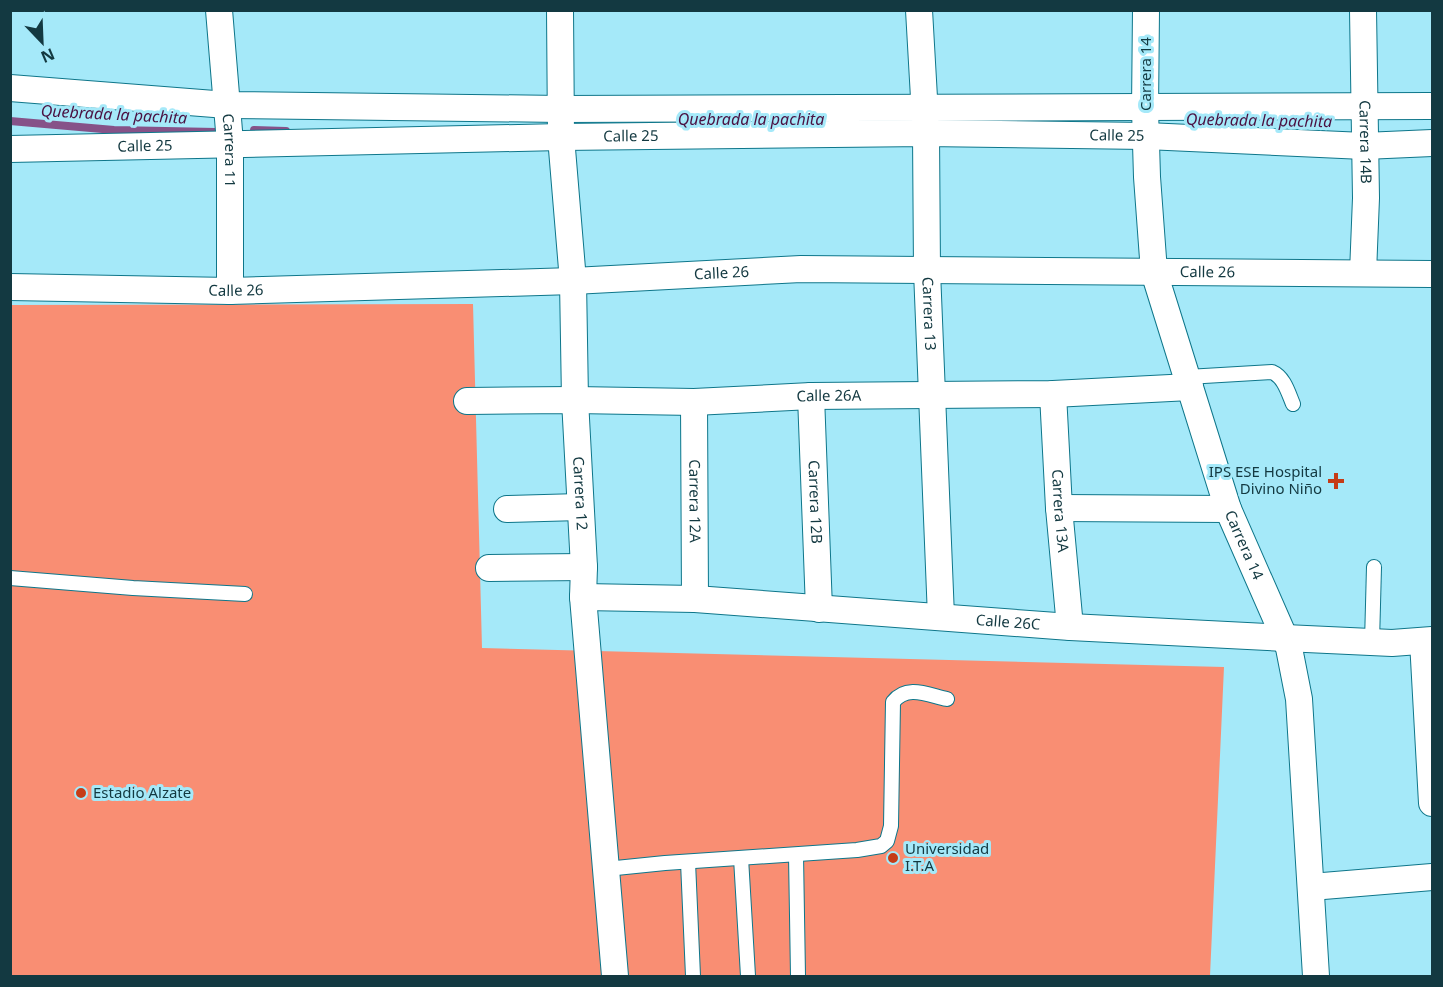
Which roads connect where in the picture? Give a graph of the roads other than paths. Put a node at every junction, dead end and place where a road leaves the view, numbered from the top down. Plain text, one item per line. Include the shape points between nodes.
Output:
1 (219, 10) edge
2 (560, 10) edge
3 (919, 10) edge
4 (1146, 10) edge
5 (1363, 10) edge
6 (10, 88) edge
7 (227, 105) junction
8 (1432, 106) edge
9 (1366, 107) junction
10 (1145, 108) junction
11 (561, 109) junction
12 (925, 121) junction
13 (1146, 136) junction
14 (561, 137) junction
15 (230, 143) junction
16 (1432, 143) edge
17 (1364, 146) junction
18 (10, 149) edge
19 (927, 271) junction
20 (1154, 272) junction
21 (1364, 273) junction
22 (1432, 274) edge
23 (573, 281) junction
24 (10, 287) edge
25 (230, 291) junction
26 (1188, 382) junction
27 (1053, 394) junction
28 (931, 395) junction
29 (811, 396) junction
30 (575, 400) junction
31 (467, 401) dead end
32 (694, 402) junction
33 (1293, 404) dead end
34 (580, 507) junction
35 (1059, 508) junction
36 (507, 509) dead end
37 (1228, 509) junction
38 (584, 567) junction
39 (1374, 567) dead end
40 (489, 568) dead end
41 (10, 578) edge
42 (245, 594) dead end
43 (583, 597) junction
44 (695, 599) junction
45 (819, 609) junction
46 (941, 617) junction
47 (1070, 627) junction
48 (1285, 638) junction
49 (1428, 641) edge
50 (1372, 642) junction
51 (947, 699) dead end
52 (1432, 803) edge
53 (796, 855) junction
54 (741, 858) junction
55 (688, 862) junction
56 (606, 868) junction
57 (1432, 877) edge
58 (1311, 887) junction
59 (615, 976) edge
60 (693, 976) edge
61 (748, 976) edge
62 (798, 976) edge
63 (1316, 976) edge

1 - 7 street, Carrera 11
2 - 11 street, Carrera 12
3 - 12 street, Carrera 13
4 - 10 street, Carrera 14
5 - 9 street, Carrera 14B
6 - 7 street
7 - 11 street
7 - 15 street, Carrera 11
8 - 9 street
9 - 10 street
9 - 17 street, Carrera 14B
10 - 12 street
10 - 13 street, Carrera 14
11 - 12 street
11 - 14 street, Carrera 12
12 - 13 street, Calle 25
12 - 14 street, Calle 25
12 - 19 street, Carrera 13
13 - 17 street, Calle 25
13 - 20 street, Carrera 14
14 - 15 street, Calle 25
14 - 23 street, Carrera 12
15 - 18 street, Calle 25
15 - 25 street, Carrera 11
16 - 17 street, Calle 25
17 - 21 street, Carrera 14B
19 - 20 street, Calle 26
19 - 23 street, Calle 26 via 801,269
19 - 28 street, Carrera 13
20 - 21 street, Calle 26
20 - 26 street, Carrera 14
21 - 22 street, Calle 26
23 - 25 street, Calle 26
23 - 30 street, Carrera 12
24 - 25 street, Calle 26
26 - 27 street, Calle 26A
26 - 33 lane via 1272,372 1279,376
26 - 37 street, Carrera 14
27 - 28 street, Calle 26A
27 - 35 street, Carrera 13A
28 - 29 street, Calle 26A
28 - 46 street, Carrera 13
29 - 32 street, Calle 26A
29 - 45 street, Carrera 12B
30 - 31 street, Calle 26A
30 - 32 street, Calle 26A
30 - 34 street, Carrera 12
32 - 44 street, Carrera 12A
34 - 36 street
34 - 38 street, Carrera 12
35 - 37 street
35 - 47 street, Carrera 13A
37 - 48 street, Carrera 14
38 - 40 street
38 - 43 street, Carrera 12
39 - 50 lane
41 - 42 lane
43 - 44 street, Calle 26C
43 - 56 street, Carrera 12
44 - 45 street, Calle 26C
45 - 46 street, Calle 26C
46 - 47 street, Calle 26C
47 - 48 street, Calle 26C
48 - 50 street, Calle 26C
48 - 58 street, Carrera 14 via 1299,699
49 - 50 street, Calle 26C
49 - 52 street
51 - 53 lane via 909,690 893,702 888,841 857,850
53 - 54 lane
53 - 62 lane
54 - 55 lane
54 - 61 lane
55 - 56 lane
55 - 60 lane
56 - 59 street, Carrera 12
57 - 58 street
58 - 63 street, Carrera 14

